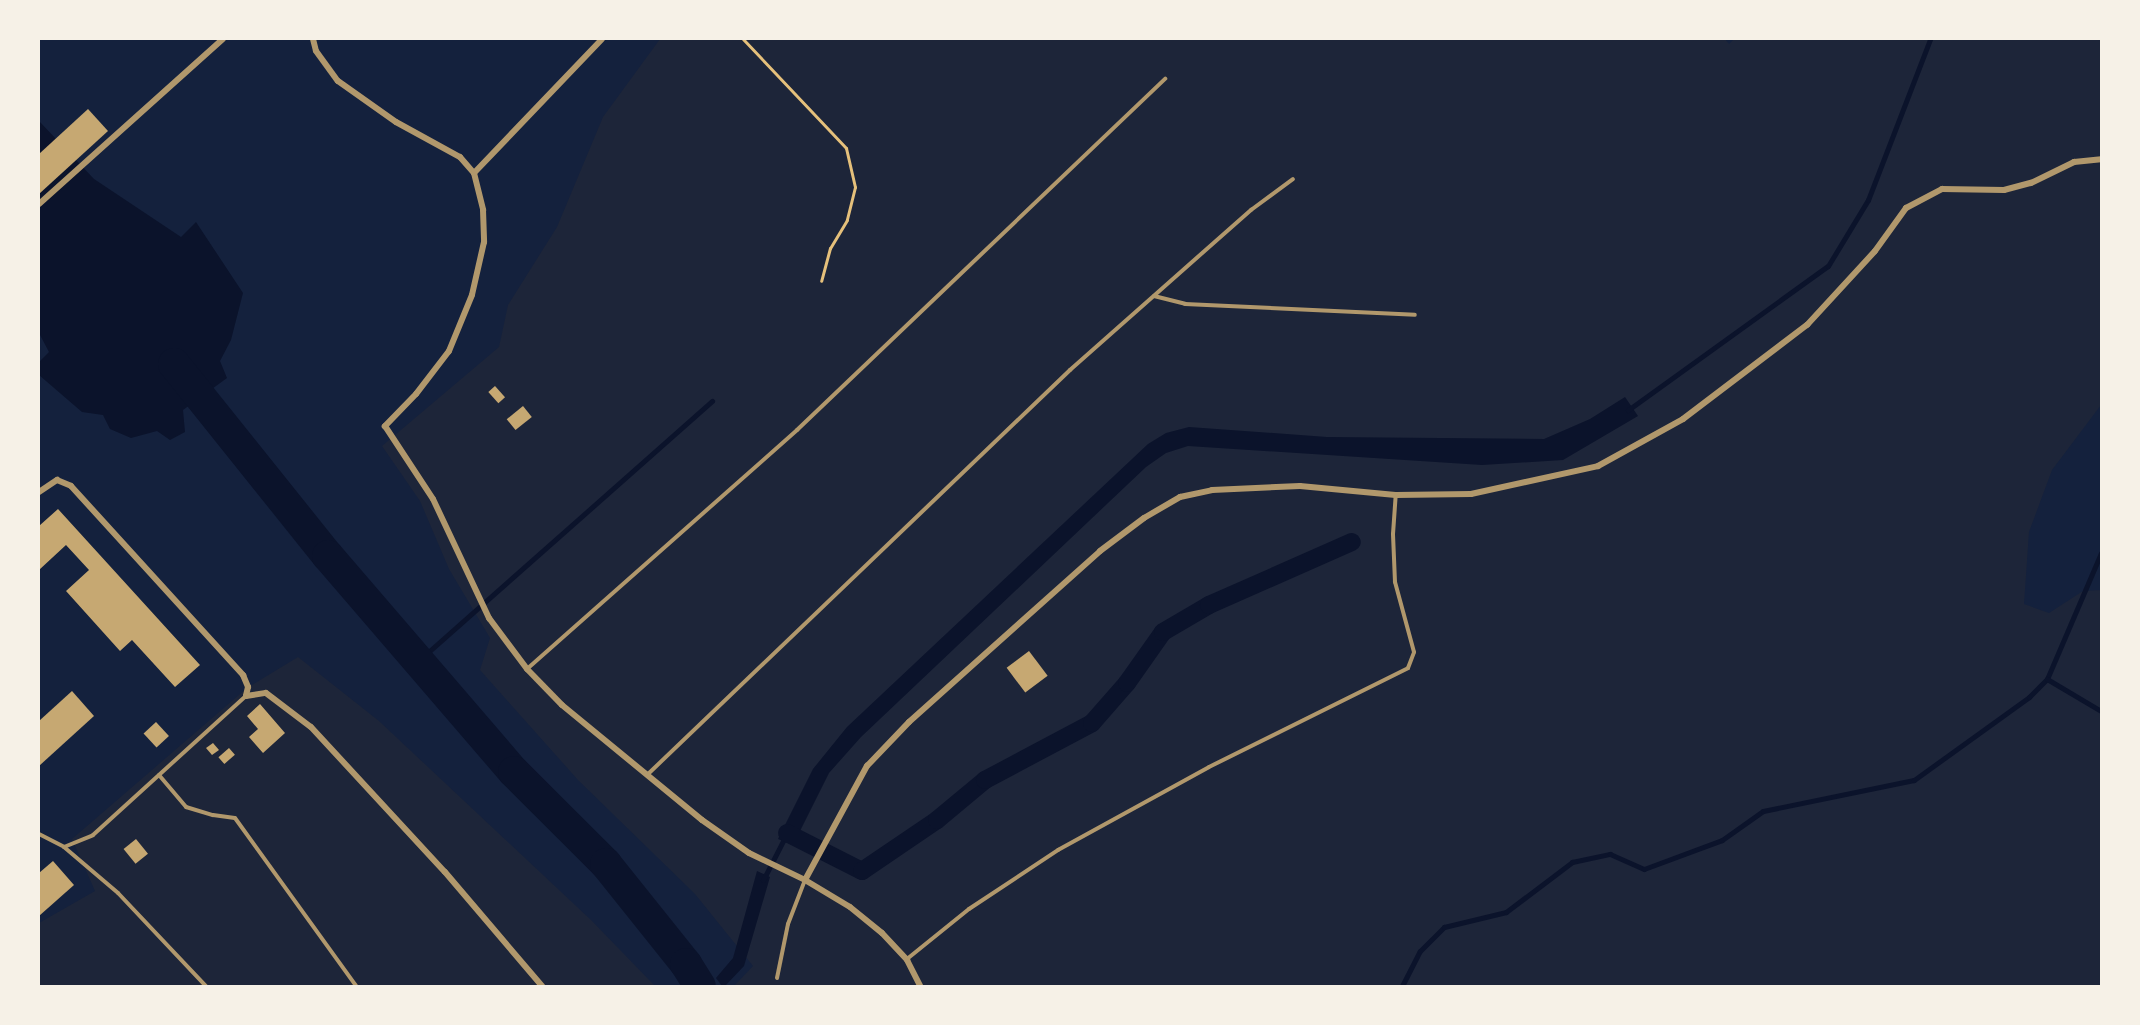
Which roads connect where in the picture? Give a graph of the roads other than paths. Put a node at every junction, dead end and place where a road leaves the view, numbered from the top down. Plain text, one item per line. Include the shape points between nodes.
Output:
1 (223, 39) edge
2 (313, 39) edge
3 (602, 39) edge
4 (1165, 78) dead end
5 (2101, 159) edge
6 (474, 173) junction
7 (1293, 179) dead end
8 (39, 204) edge
9 (1154, 296) junction
10 (1415, 315) dead end
11 (39, 492) edge
12 (1396, 495) junction
13 (527, 669) junction
14 (246, 696) junction
15 (159, 775) junction
16 (646, 776) junction
17 (39, 834) edge
18 (63, 847) junction
19 (805, 880) junction
20 (907, 960) junction
21 (777, 978) dead end
22 (206, 986) edge
23 (356, 986) edge
24 (542, 986) edge
25 (920, 986) edge

1 - 8 street
2 - 6 street via 316,51 338,81 396,122 460,157
3 - 6 street
4 - 13 lane via 797,430
5 - 12 street via 2074,162 2031,183 2004,190 1942,189 1906,208 1875,251 1807,325 1683,419 1598,466 1471,494
6 - 13 street via 483,210 484,242 472,295 449,351 385,426 433,499 489,618
7 - 9 lane via 1251,210
9 - 10 lane via 1185,304
9 - 16 lane via 1036,403
11 - 14 street via 57,480 71,486 243,675 248,687
12 - 19 street via 1300,486 1212,490 1180,497 1144,518 1100,551 909,722 867,766
12 - 20 lane via 1395,582 1414,652 1408,668 1209,767 1058,850 969,909
13 - 16 street via 562,705
14 - 15 lane
14 - 24 street via 266,693 311,727 445,872
15 - 18 lane via 93,835
15 - 23 lane via 186,807 235,818
16 - 19 street via 749,853
17 - 18 lane
18 - 22 lane via 117,893
19 - 20 street via 850,907
19 - 21 lane via 788,924
20 - 25 street

